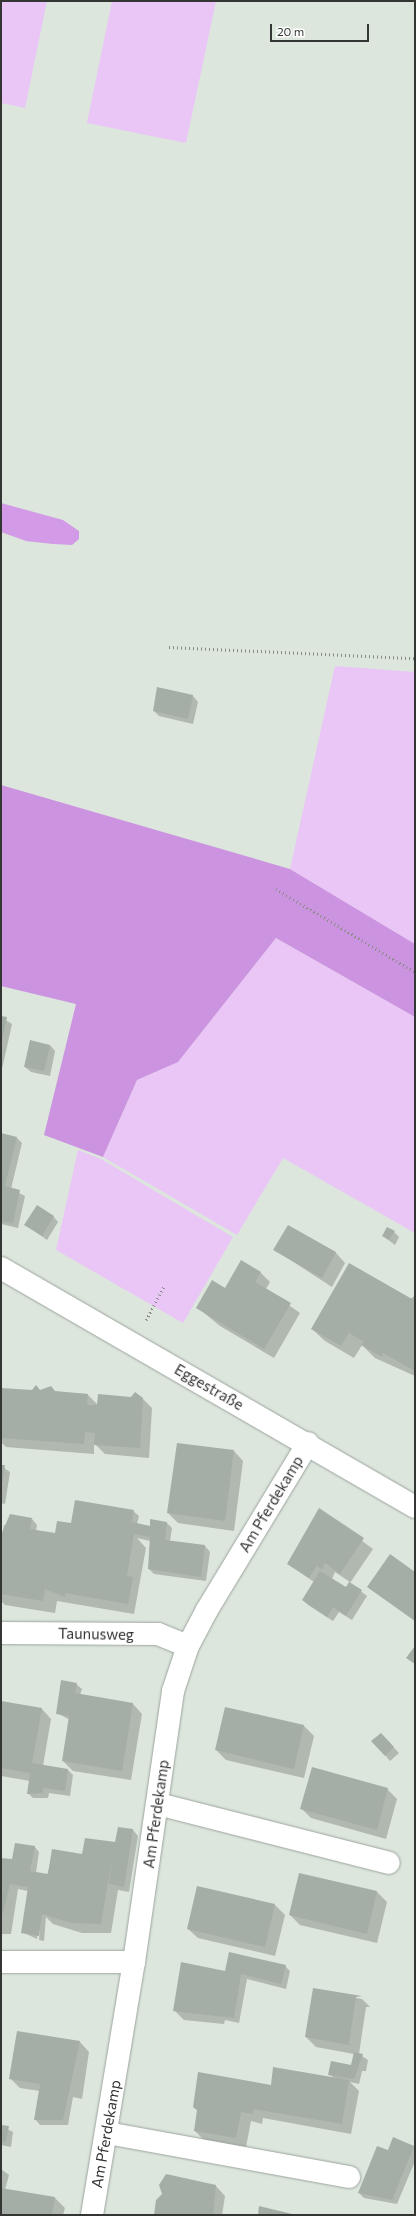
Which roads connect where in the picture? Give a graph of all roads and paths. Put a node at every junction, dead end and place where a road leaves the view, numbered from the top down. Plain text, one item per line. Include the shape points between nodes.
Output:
1 (169, 647) dead end
2 (415, 658) edge
3 (276, 889) dead end
4 (415, 972) edge
5 (1, 1268) edge
6 (164, 1286) dead end
7 (155, 1304) dead end
8 (308, 1443) junction
9 (415, 1507) edge
10 (1, 1633) edge
11 (188, 1646) junction
12 (158, 1804) junction
13 (389, 1863) dead end
14 (1, 1962) edge
15 (134, 1962) junction
16 (107, 2133) junction
17 (349, 2177) dead end
18 (92, 2215) edge

1 - 2 path
3 - 4 path
5 - 8 street, Eggestraße
6 - 7 path
8 - 9 street, Eggestraße
8 - 11 street, Am Pferdekamp
10 - 11 street, Taunusweg via 158,1634
11 - 12 street, Am Pferdekamp via 173,1692
12 - 13 street
12 - 15 street, Am Pferdekamp
14 - 15 street
15 - 16 street, Am Pferdekamp
16 - 17 street
16 - 18 street, Am Pferdekamp

